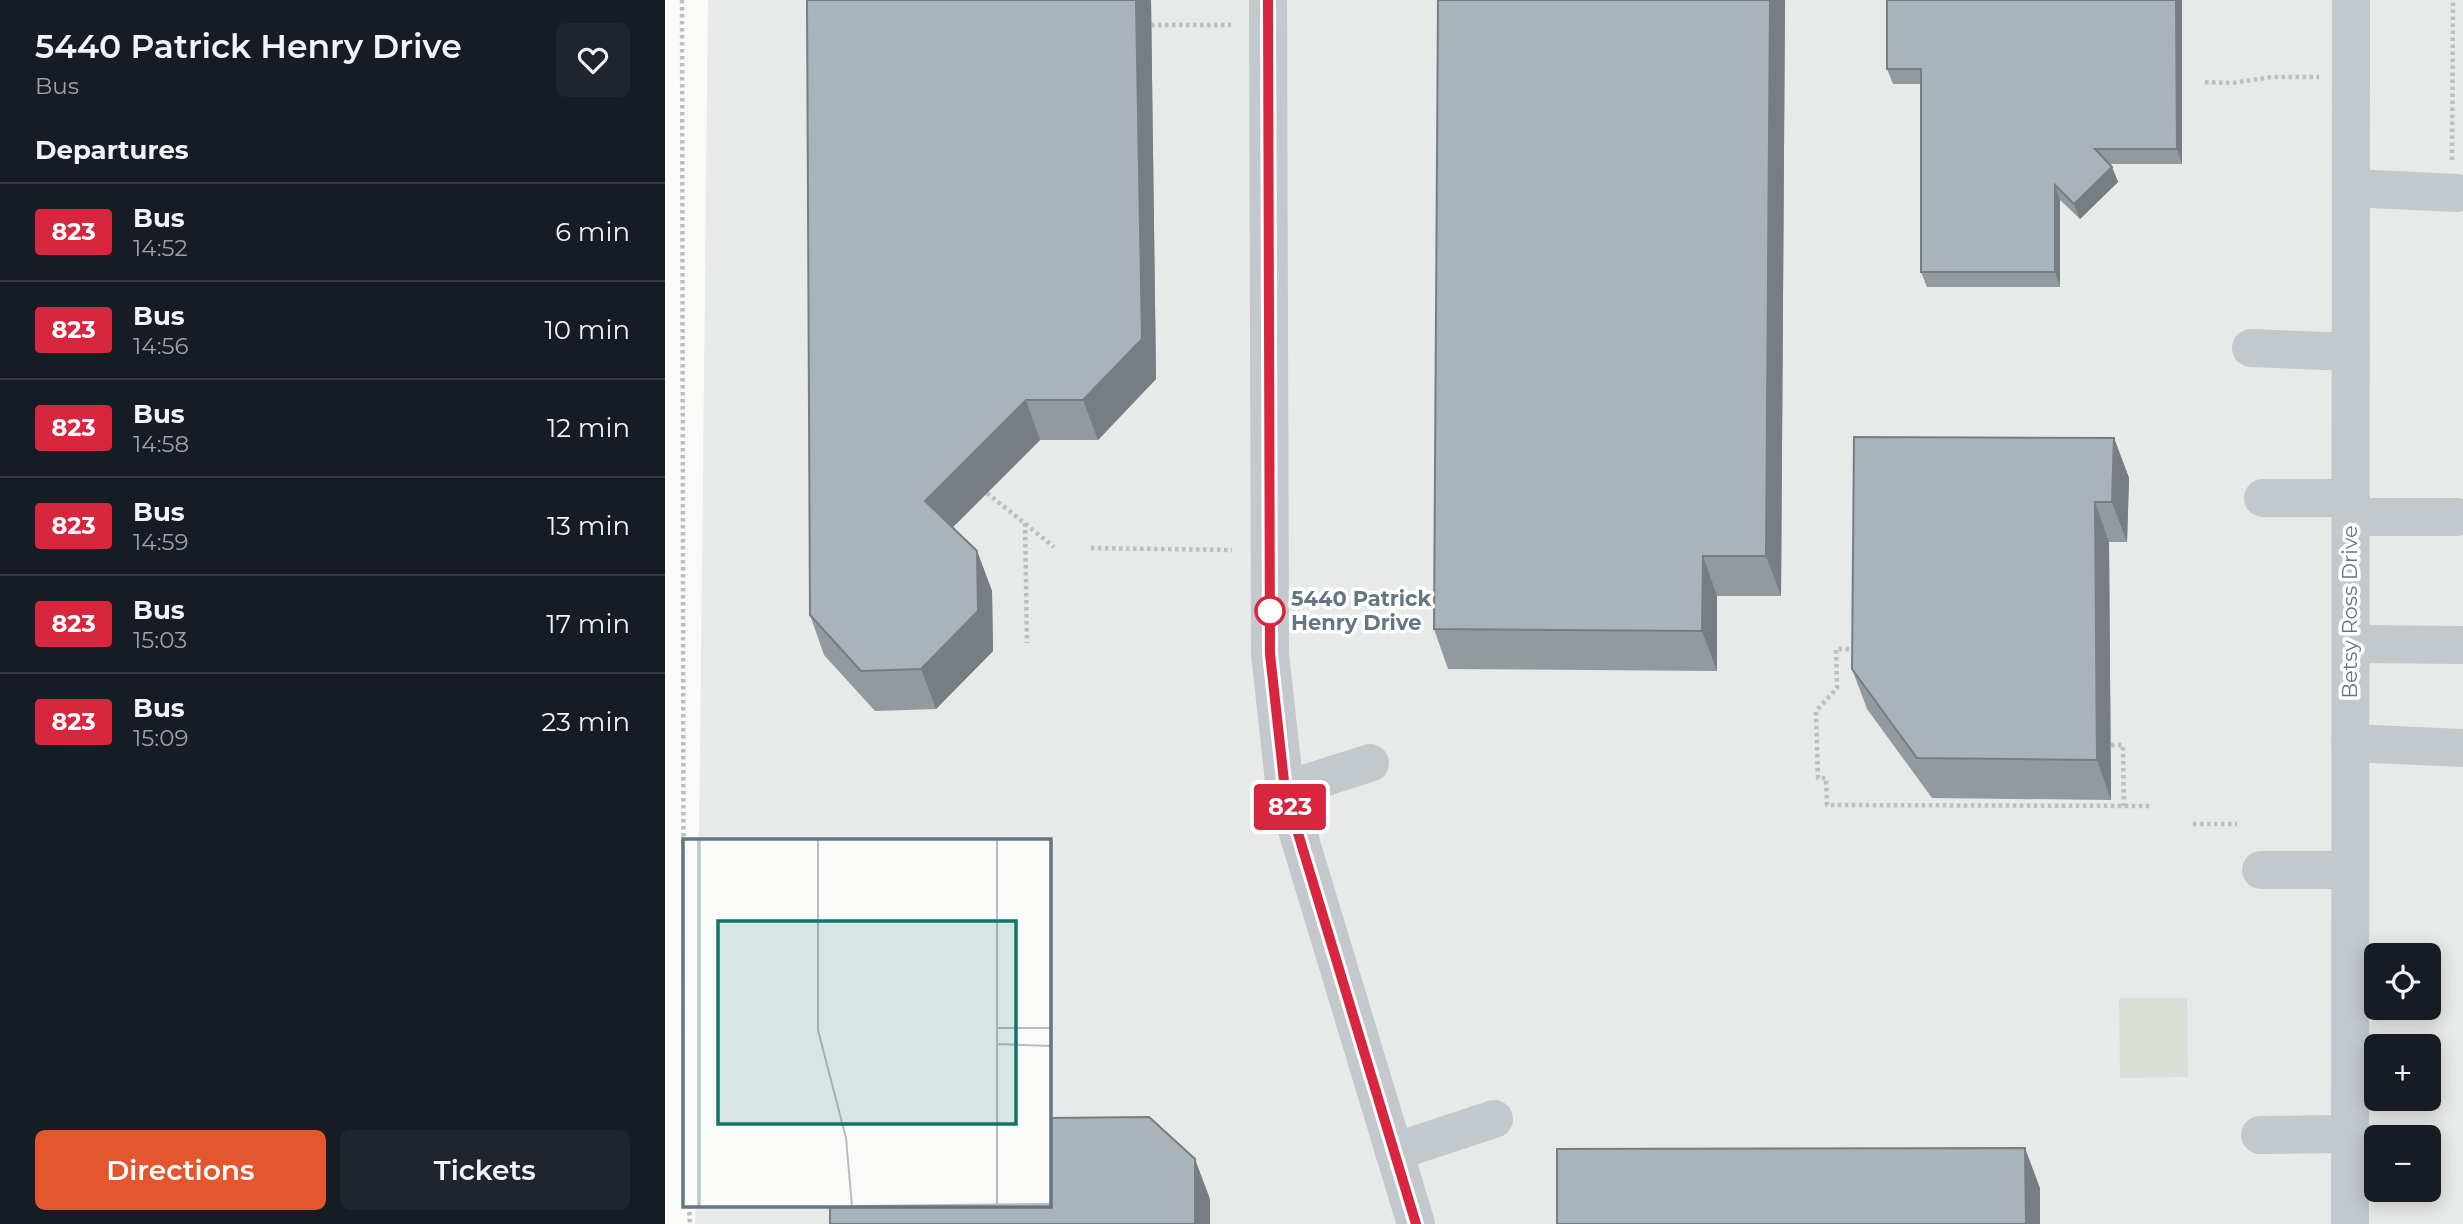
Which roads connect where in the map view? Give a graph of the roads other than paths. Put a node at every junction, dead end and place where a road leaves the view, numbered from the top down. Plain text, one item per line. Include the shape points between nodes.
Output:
1 (1268, 0) edge
2 (2351, 0) edge
3 (2454, 179) road end
4 (2351, 188) junction
5 (2252, 348) dead end
6 (2351, 352) junction
7 (2263, 498) dead end
8 (2351, 508) junction
9 (2457, 517) dead end
10 (2351, 644) junction
11 (2463, 645) edge
12 (2350, 743) junction
13 (2463, 748) edge
14 (1370, 763) dead end
15 (1285, 790) junction
16 (2261, 870) dead end
17 (2350, 870) junction
18 (1494, 1119) dead end
19 (2350, 1134) junction
20 (2260, 1135) dead end
21 (1394, 1152) junction
22 (1416, 1224) edge
23 (2350, 1224) edge

1 - 15 street via 1270,654
2 - 4 street, Betsy Ross Drive
3 - 4 street
4 - 6 street, Betsy Ross Drive
5 - 6 street
6 - 8 street, Betsy Ross Drive
7 - 8 street
8 - 9 street
8 - 10 street, Betsy Ross Drive
10 - 11 street
10 - 12 street, Betsy Ross Drive
12 - 13 street
12 - 17 street, Betsy Ross Drive
14 - 15 street
15 - 21 street
16 - 17 street
17 - 19 street, Betsy Ross Drive
18 - 21 street
19 - 20 street
19 - 23 street, Betsy Ross Drive
21 - 22 street

